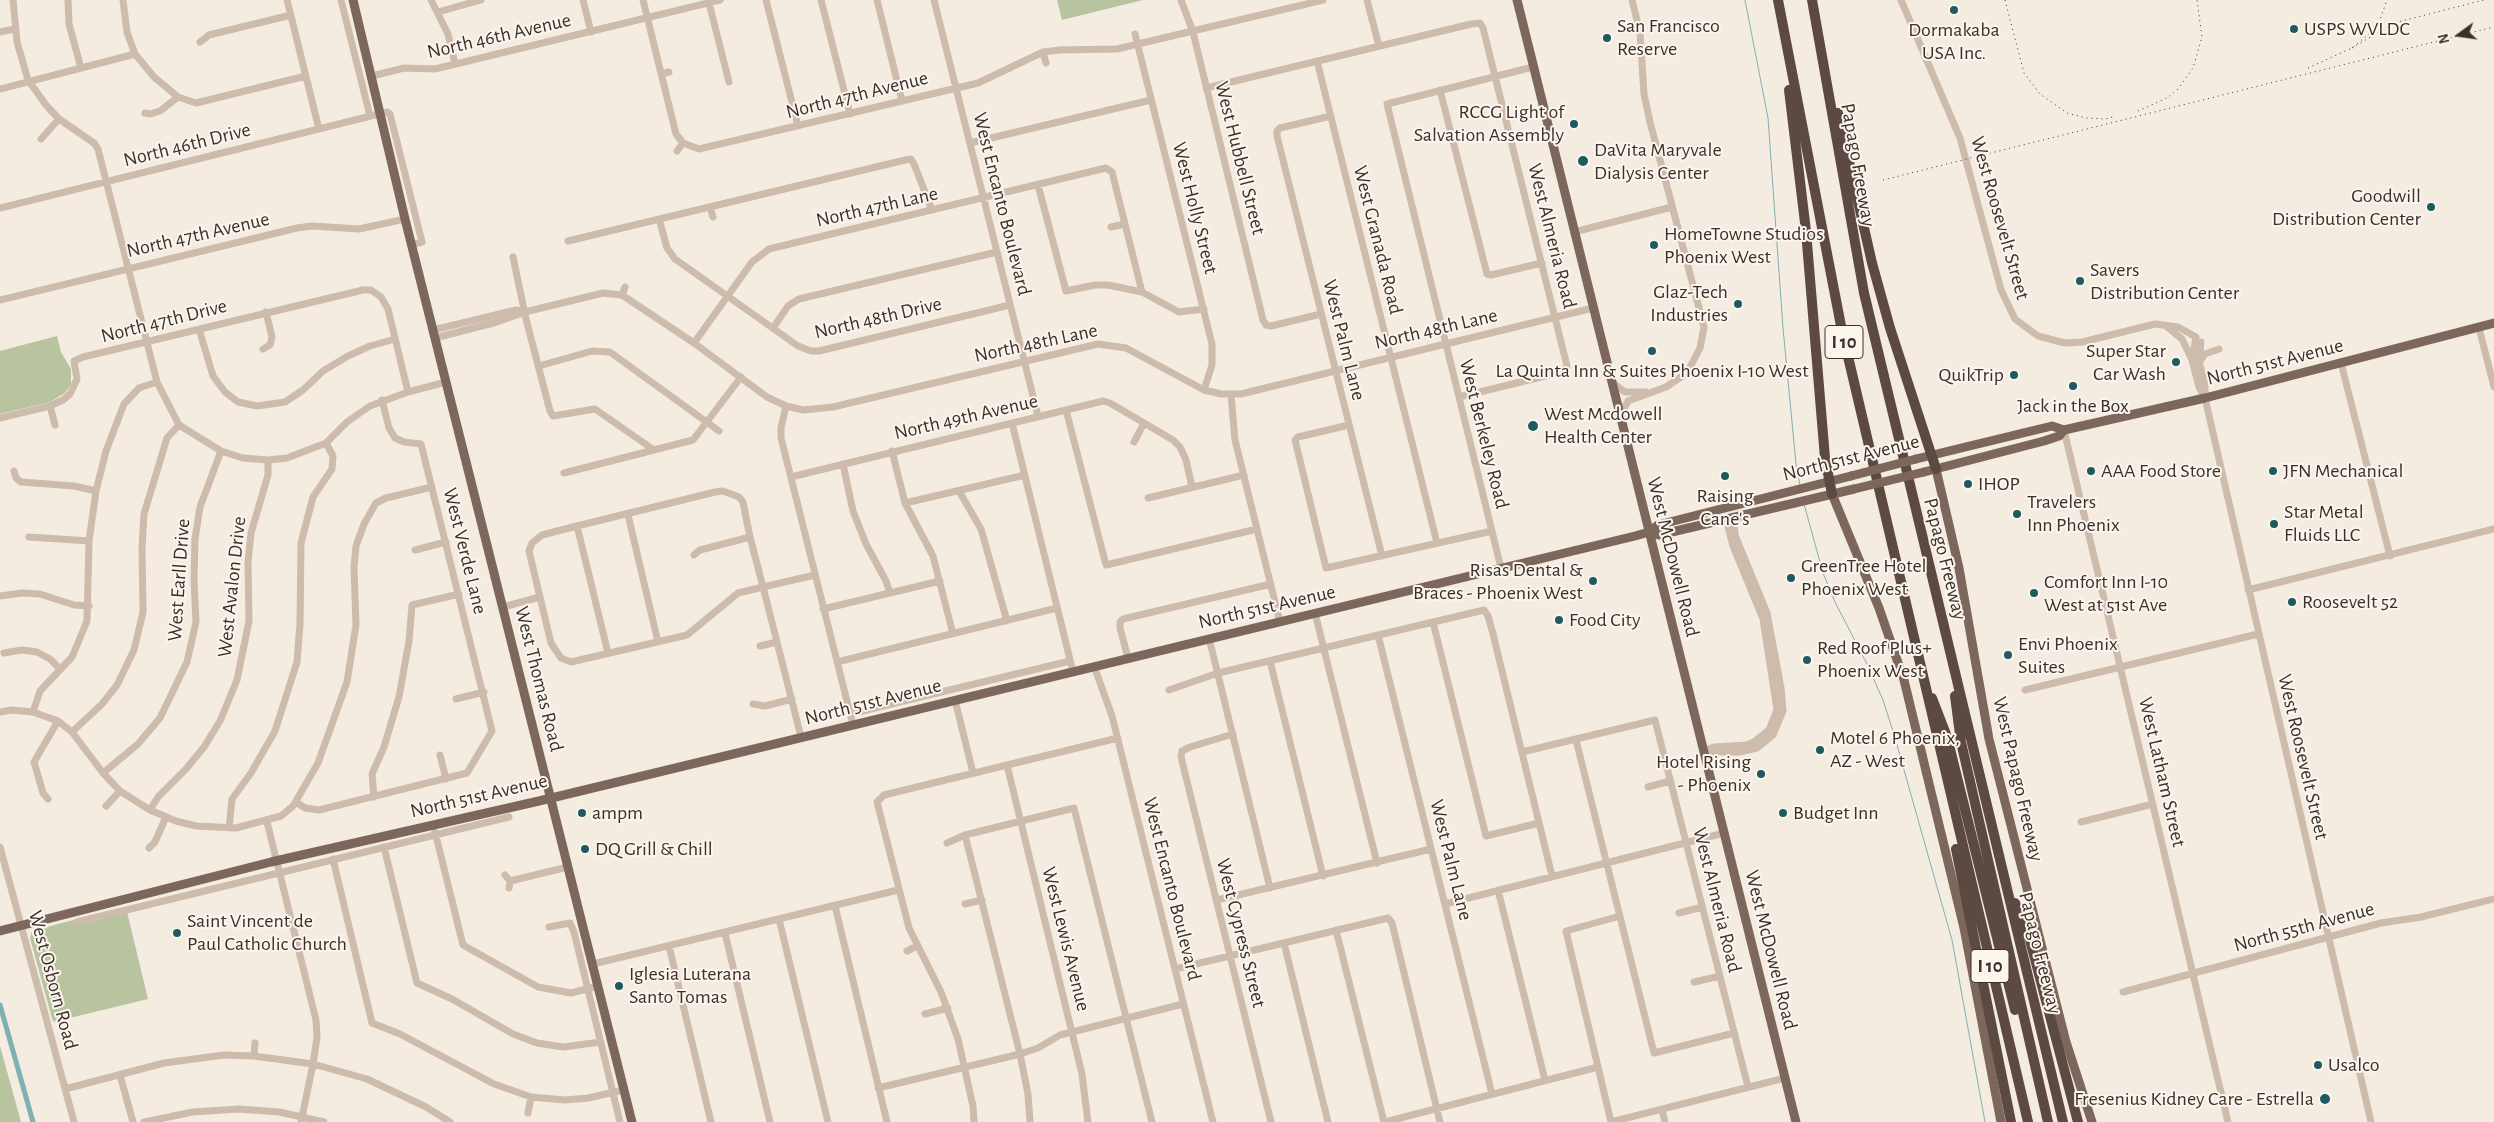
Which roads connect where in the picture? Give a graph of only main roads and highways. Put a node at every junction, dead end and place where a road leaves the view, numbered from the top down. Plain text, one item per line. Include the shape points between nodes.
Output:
1 (353, 0) edge
2 (1517, 0) edge
3 (1778, 0) edge
4 (1812, 0) edge
5 (1814, 13) junction
6 (1781, 20) junction
7 (2494, 324) edge
8 (2064, 430) junction
9 (1933, 456) junction
10 (1936, 469) junction
11 (1829, 481) junction
12 (1780, 494) junction
13 (1832, 494) junction
14 (1726, 519) junction
15 (1649, 532) junction
16 (1945, 634) junction
17 (1918, 662) junction
18 (551, 798) junction
19 (1953, 811) junction
20 (2002, 870) junction
21 (0, 931) edge
22 (632, 1122) edge
23 (1796, 1122) edge
24 (2001, 1122) edge
25 (2011, 1122) edge
26 (2028, 1122) edge
27 (2042, 1122) edge
28 (2048, 1122) edge
29 (2063, 1122) edge
30 (2078, 1122) edge
31 (2092, 1122) edge

1 - 18 main road, West Thomas Road via 411,245
2 - 15 main road, West McDowell Road
3 - 6 highway, I 10
4 - 5 highway, Papago Freeway / I 10
5 - 9 highway via 1872,263 1908,387
5 - 16 highway, Papago Freeway / I 10 via 1864,293
6 - 11 highway via 1803,206
6 - 17 highway, I 10 via 1842,331
7 - 8 main road, North 51st Avenue via 2205,398
8 - 9 main road, North 51st Avenue via 2052,426
8 - 10 main road, North 51st Avenue via 2059,436 2044,441
9 - 10 highway
9 - 11 main road, North 51st Avenue, bridge
10 - 13 main road, North 51st Avenue, bridge
10 - 31 main road, West Papago Freeway via 1959,568 1989,739 2063,1033
11 - 12 main road, North 51st Avenue
11 - 13 highway
12 - 14 main road via 1730,511
12 - 15 main road, North 51st Avenue via 1658,525
13 - 14 main road, North 51st Avenue
13 - 24 main road via 1879,608 1906,687 1964,928
14 - 15 main road, North 51st Avenue via 1659,535
15 - 18 main road, North 51st Avenue
15 - 23 main road, West McDowell Road
16 - 20 highway, Papago Freeway / I 10
16 - 28 highway via 1961,742
17 - 19 highway, I 10
17 - 27 highway via 1947,737
18 - 21 main road, North 51st Avenue via 277,861 106,910
18 - 22 main road, West Thomas Road
19 - 25 highway via 1957,856
19 - 26 highway, I 10
20 - 29 highway, Papago Freeway / I 10
20 - 30 highway via 2030,940

